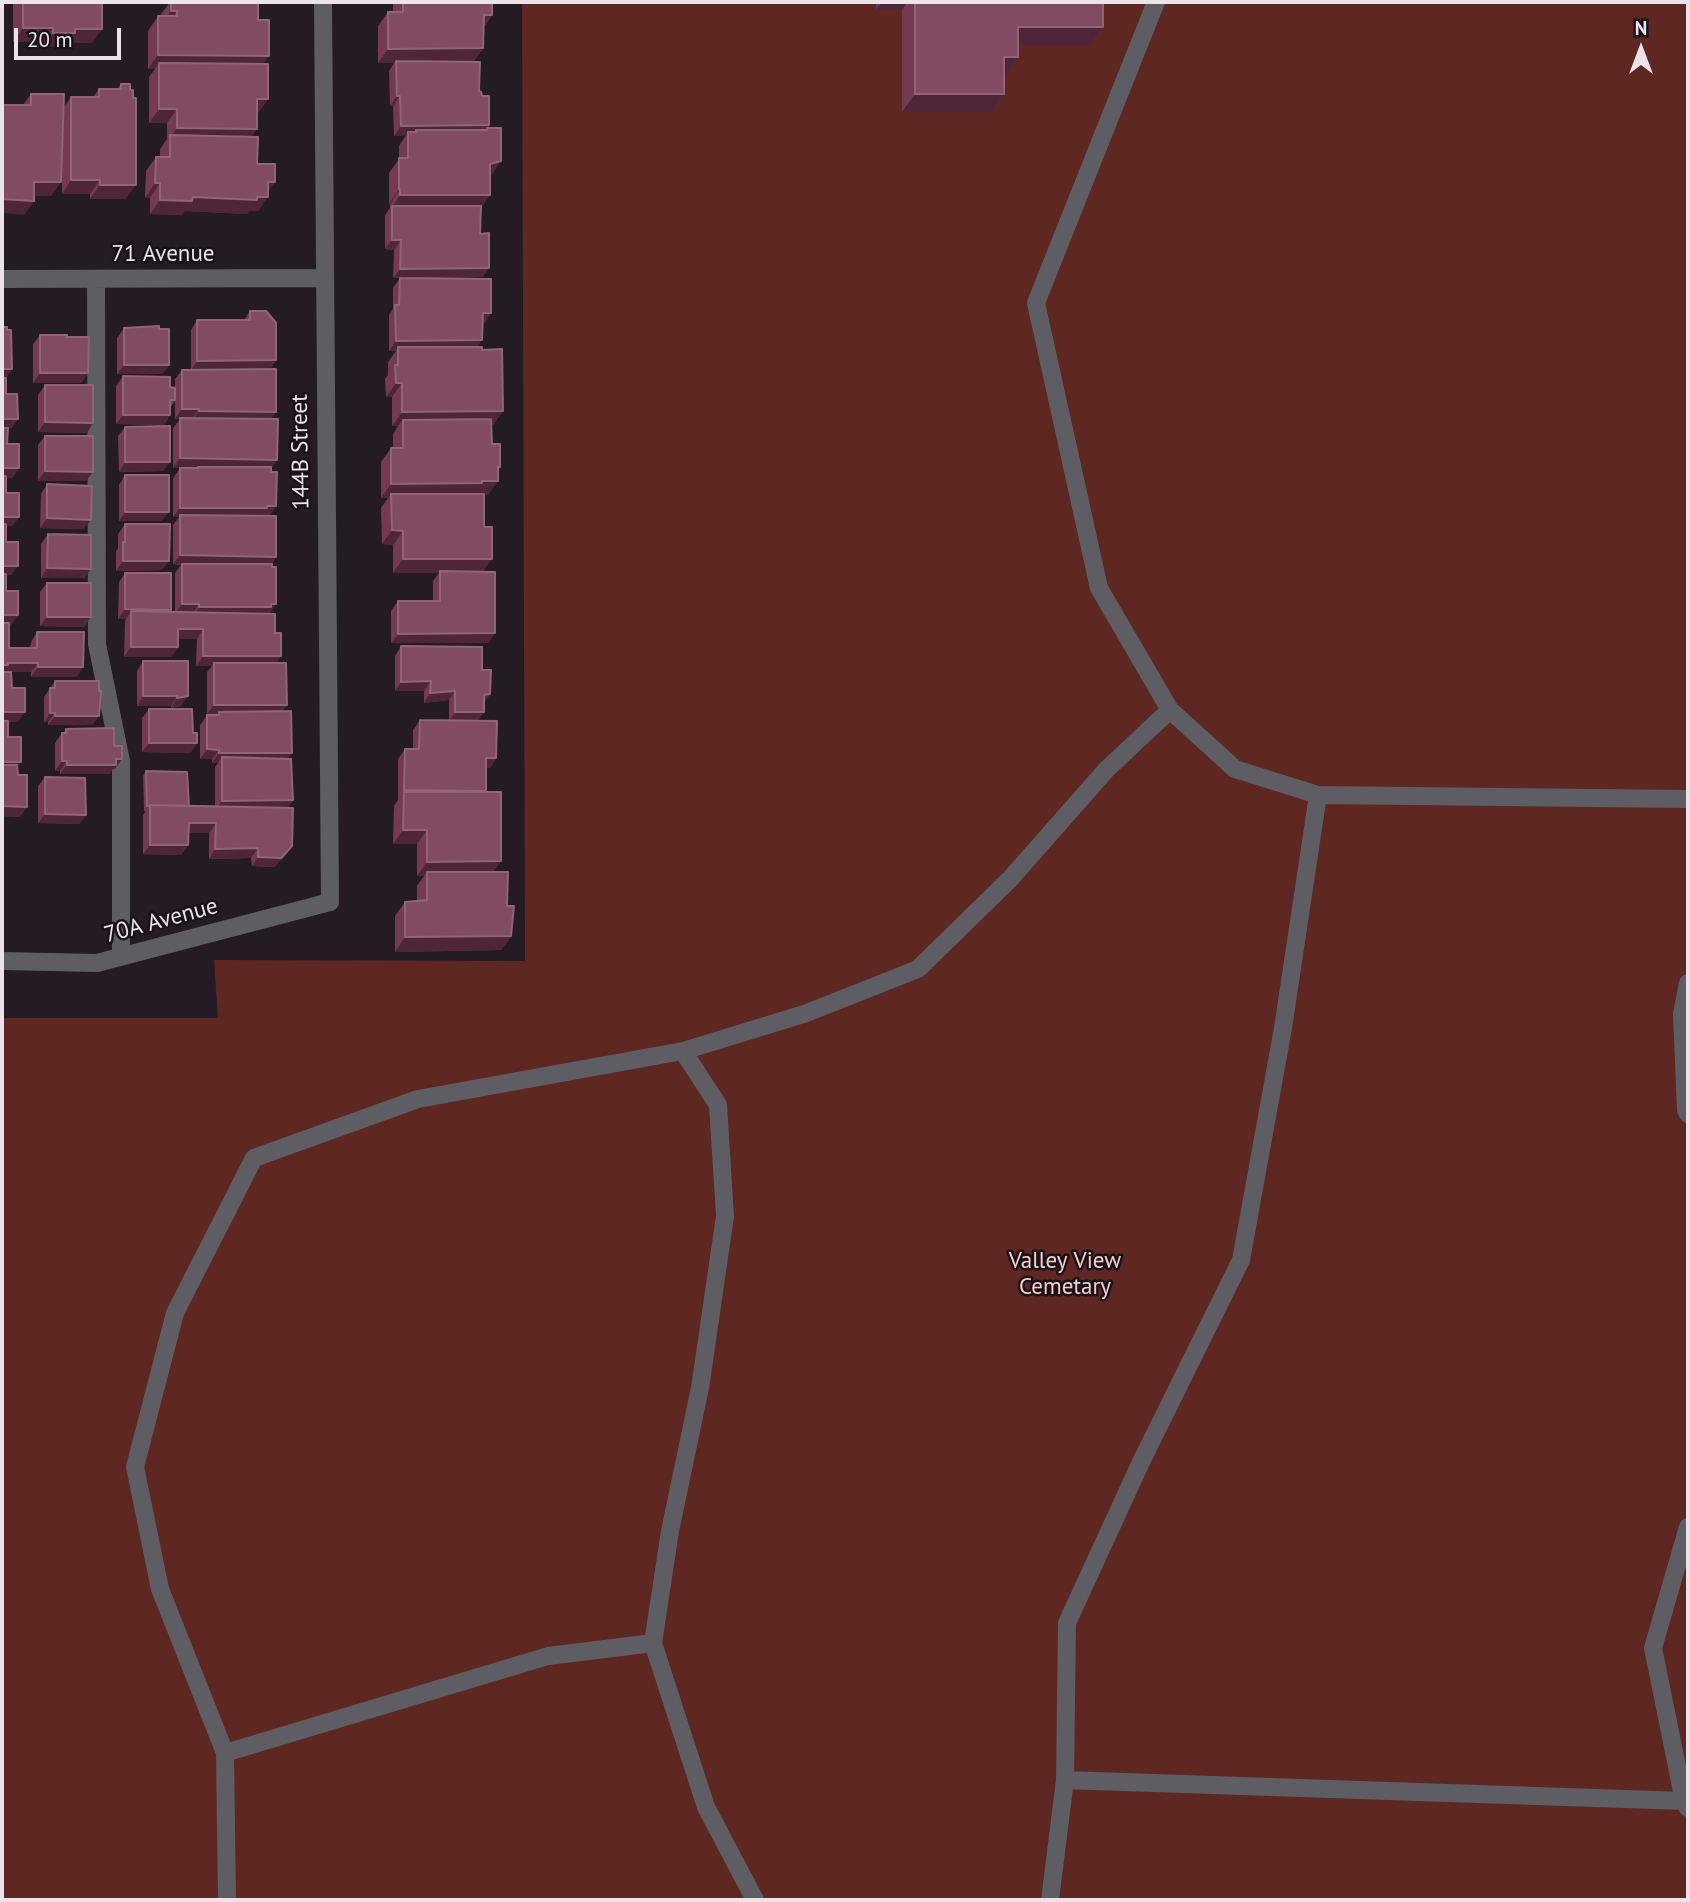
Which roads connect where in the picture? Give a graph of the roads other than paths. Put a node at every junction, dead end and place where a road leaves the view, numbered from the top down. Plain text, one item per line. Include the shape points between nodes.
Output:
1 (323, 2) edge
2 (1156, 2) edge
3 (324, 278) junction
4 (2, 279) edge
5 (96, 279) junction
6 (1170, 710) junction
7 (1318, 795) junction
8 (1688, 799) edge
9 (330, 902) joint
10 (121, 957) junction
11 (2, 961) edge
12 (1688, 984) edge
13 (683, 1051) junction
14 (1688, 1114) edge
15 (1688, 1527) edge
16 (653, 1643) junction
17 (225, 1753) junction
18 (1065, 1780) junction
19 (1686, 1804) edge
20 (227, 1900) edge
21 (755, 1900) edge
22 (1050, 1900) edge

1 - 3 street, 144B Street
2 - 6 street via 1036,303 1099,588
3 - 5 street, 71 Avenue
3 - 9 street, 144B Street
4 - 5 street, 71 Avenue
5 - 10 street via 97,644 121,761
6 - 7 street via 1235,769
6 - 13 street via 1107,769 1010,879 918,969 804,1014
7 - 8 street
7 - 18 street via 1241,1261 1067,1623
9 - 10 street, 70A Avenue
10 - 11 street, 70A Avenue via 97,963
12 - 14 street via 1682,1014
13 - 16 street via 718,1105 724,1216 699,1388
13 - 17 street via 418,1099 254,1158 175,1313 135,1467 160,1589
15 - 19 street via 1653,1648
16 - 17 street via 548,1656
16 - 21 street via 706,1807
17 - 20 street
18 - 19 street
18 - 22 street

